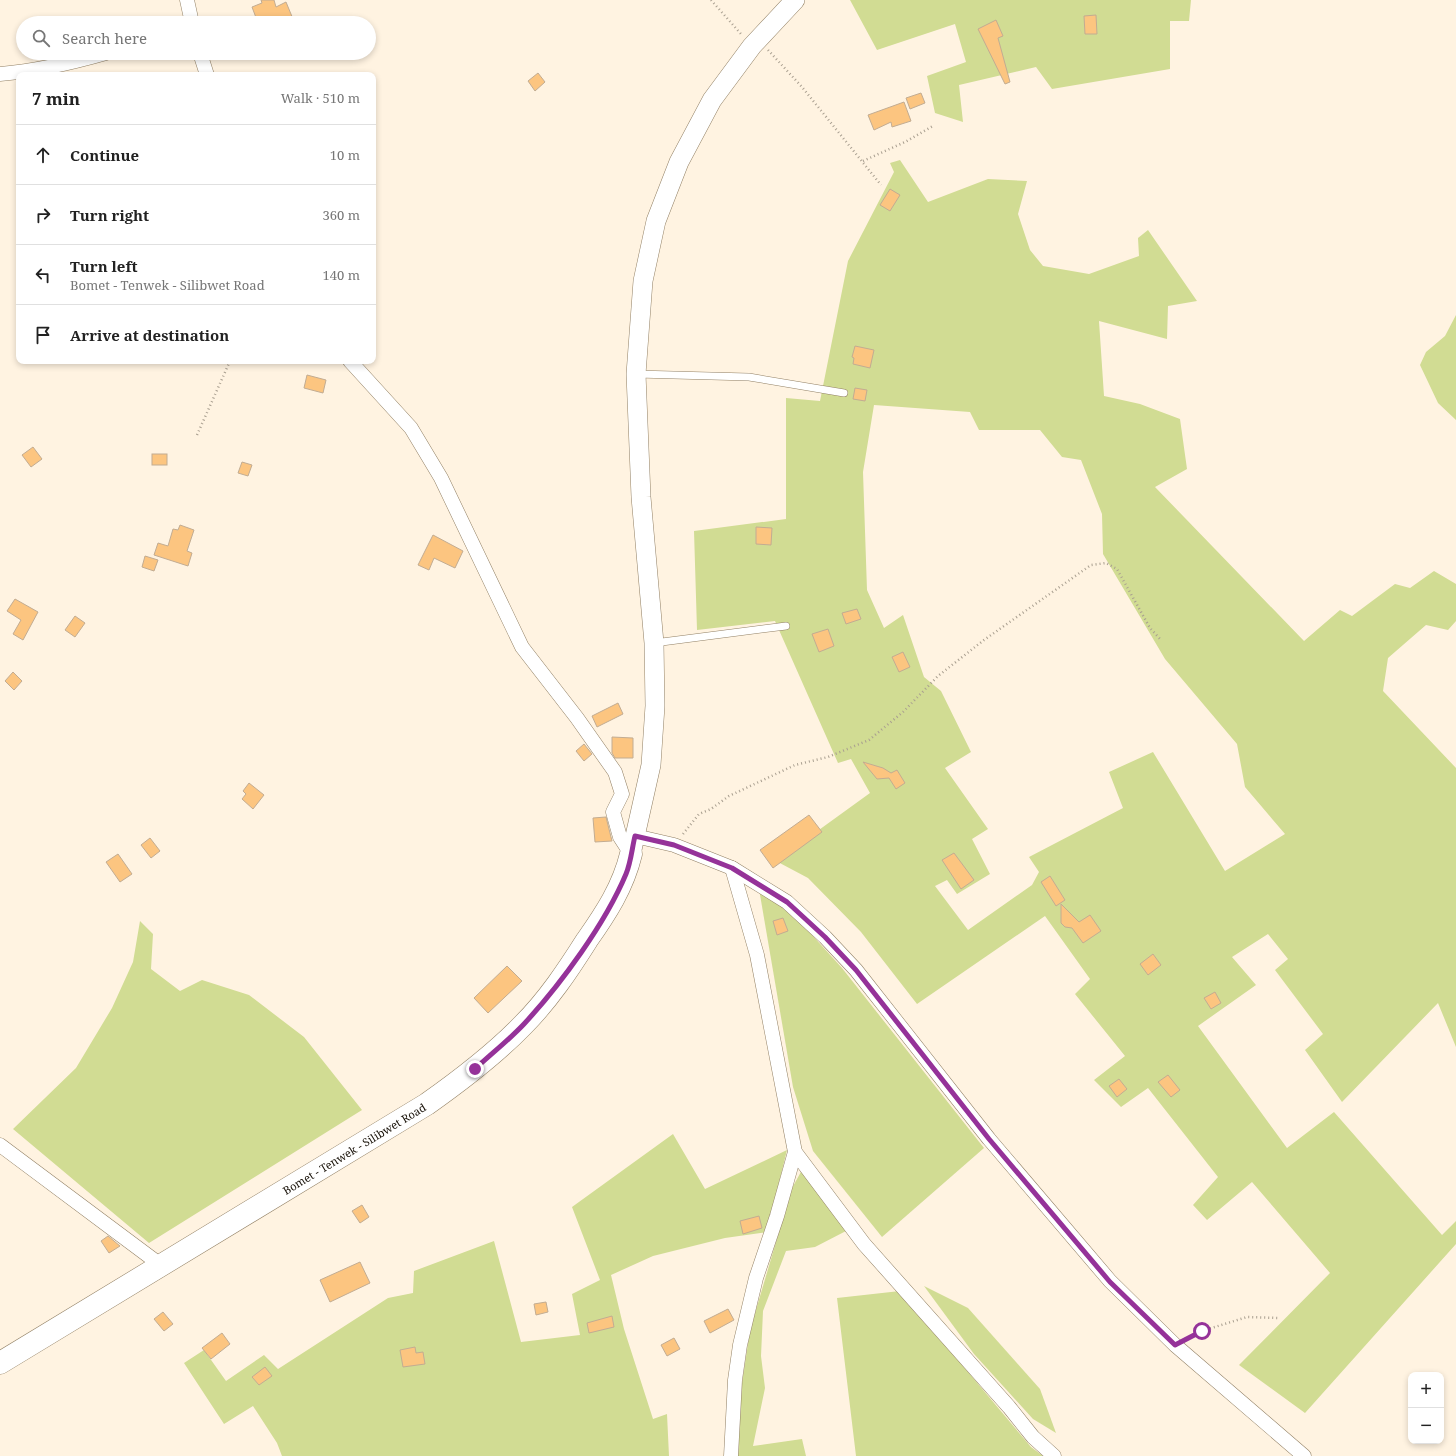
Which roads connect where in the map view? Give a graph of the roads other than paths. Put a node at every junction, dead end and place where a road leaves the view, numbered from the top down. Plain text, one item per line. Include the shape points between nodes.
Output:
1 (187, 0) edge
2 (795, 0) edge
3 (190, 16) edge
4 (83, 60) edge
5 (202, 60) edge
6 (24, 72) edge
7 (206, 72) edge
8 (16, 73) edge
9 (0, 74) edge
10 (353, 364) edge
11 (636, 374) junction
12 (844, 393) dead end
13 (786, 626) dead end
14 (654, 643) junction
15 (633, 845) junction
16 (732, 868) junction
17 (0, 1145) edge
18 (795, 1152) junction
19 (162, 1266) junction
20 (0, 1363) edge
21 (731, 1456) edge
22 (1054, 1456) edge
23 (1304, 1456) edge

1 - 3 street
2 - 11 main road via 755,43 712,100 679,162 656,221 643,281
4 - 6 street
5 - 7 street
8 - 9 street
10 - 15 street via 411,428 441,478 522,646 615,772 622,794 613,812 620,838
11 - 12 lane via 749,377
11 - 14 main road via 641,497
13 - 14 lane
14 - 15 main road via 655,706 652,765
15 - 16 street via 674,845
15 - 19 main road, Bomet - Tenwek - Silibwet Road via 626,872 612,904 555,988 523,1025 475,1069 427,1104
16 - 18 street via 757,955
16 - 23 street via 787,902 825,937 856,970 989,1139 1110,1282 1175,1345
17 - 19 street
18 - 21 street via 756,1278 740,1345 735,1380
18 - 22 street via 864,1244 1033,1437
19 - 20 main road, Bomet - Tenwek - Silibwet Road

